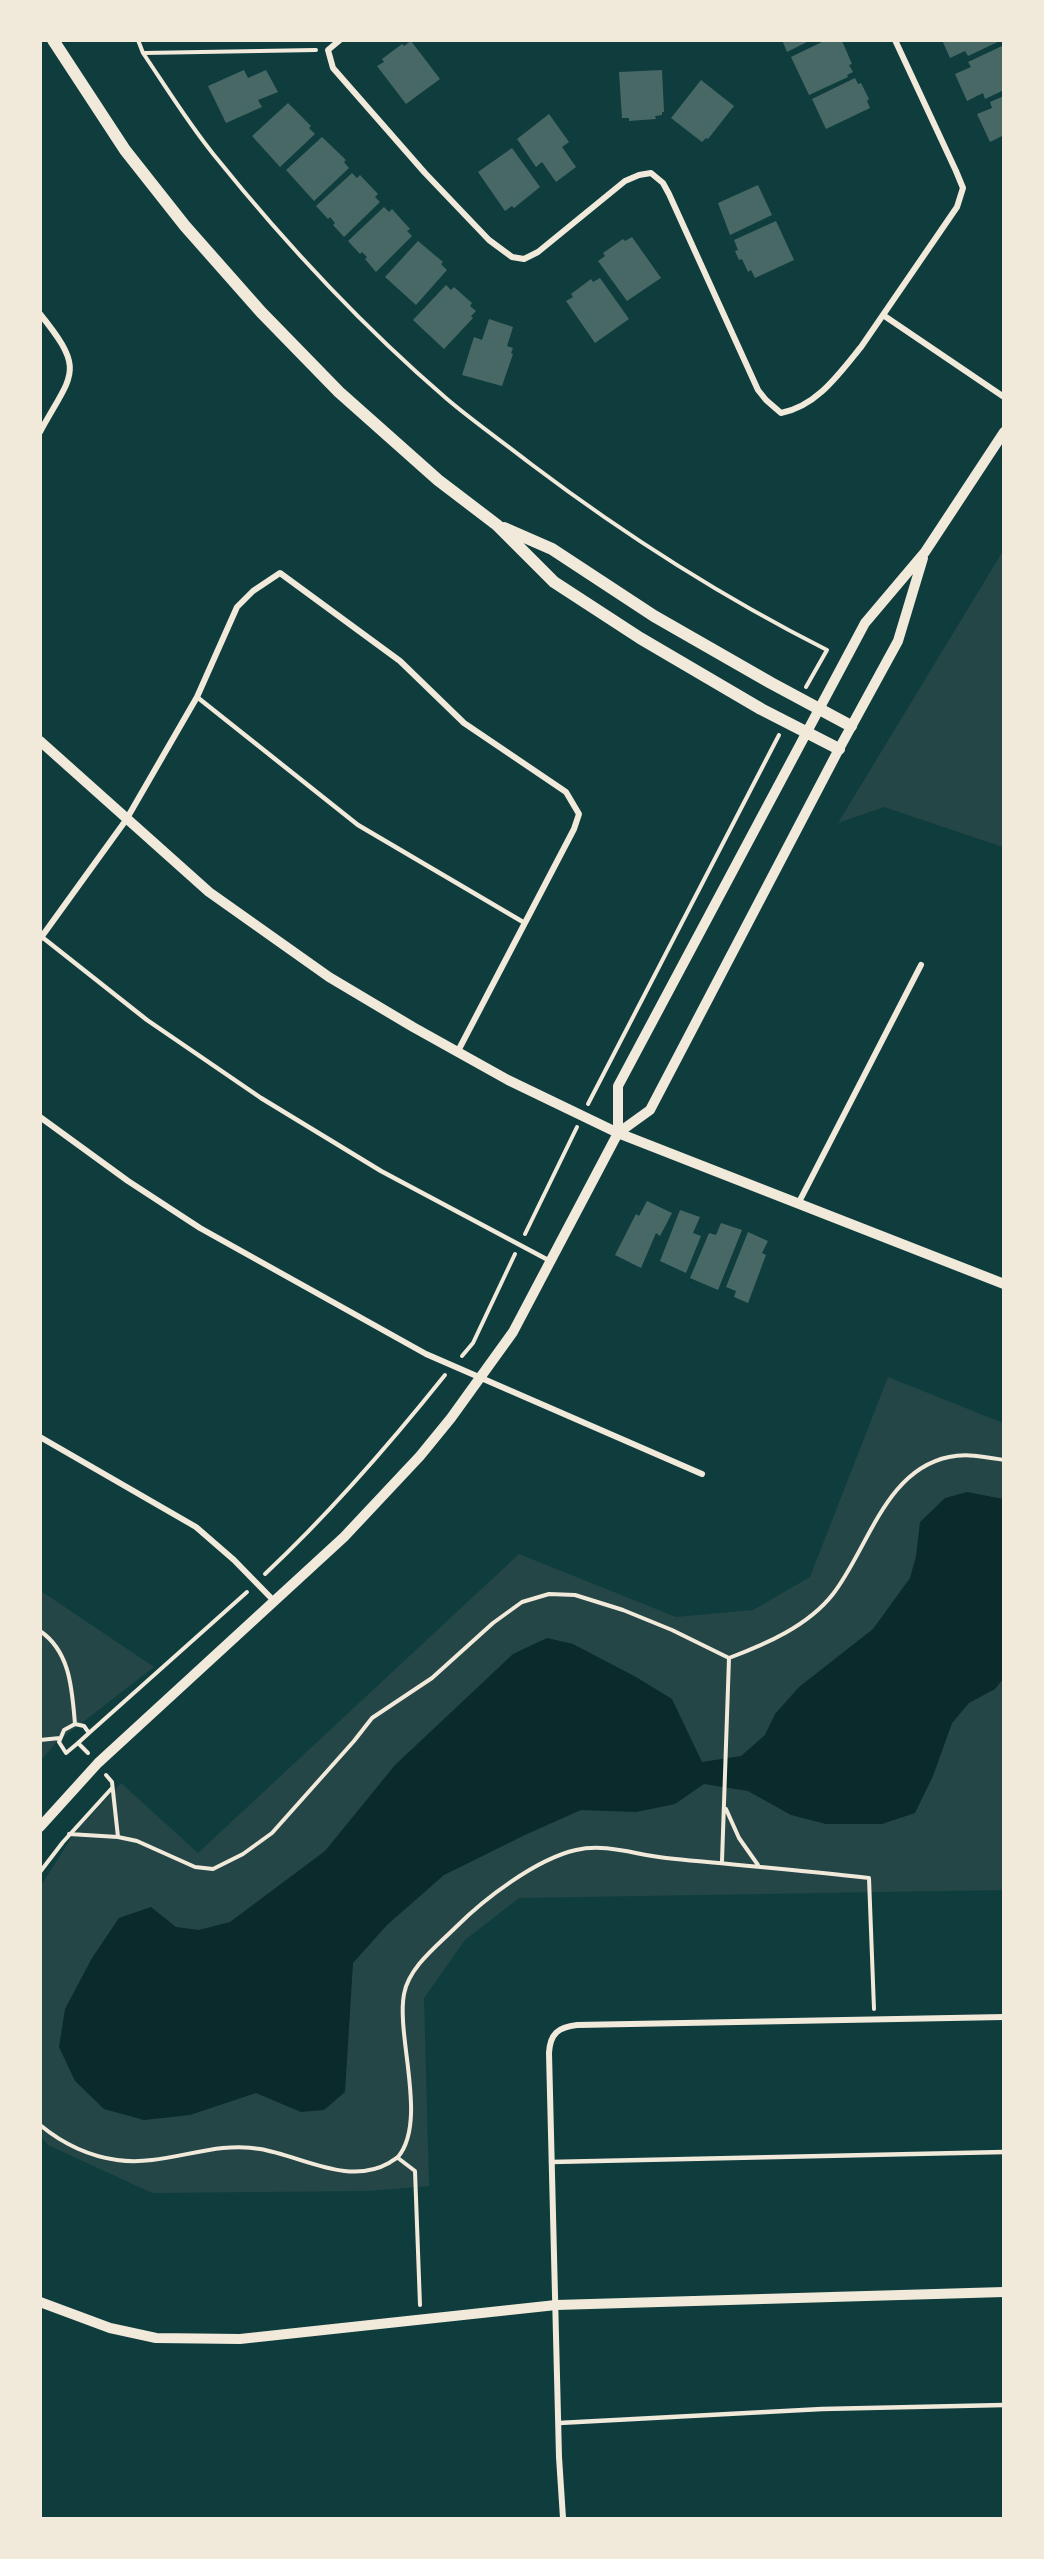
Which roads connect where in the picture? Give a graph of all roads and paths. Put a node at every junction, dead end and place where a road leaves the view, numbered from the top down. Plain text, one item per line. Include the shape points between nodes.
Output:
1 (53, 40) edge
2 (138, 40) edge
3 (340, 40) edge
4 (896, 40) edge
5 (328, 50) junction
6 (143, 53) junction
7 (40, 314) edge
8 (883, 315) junction
9 (1004, 397) edge
10 (40, 432) edge
11 (1004, 432) edge
12 (497, 525) junction
13 (925, 552) junction
14 (827, 650) dead end
15 (197, 697) junction
16 (820, 709) junction
17 (851, 726) junction
18 (807, 733) junction
19 (40, 741) edge
20 (838, 749) junction
21 (126, 820) junction
22 (523, 922) junction
23 (41, 938) edge
24 (921, 965) dead end
25 (458, 1051) junction
26 (40, 1117) edge
27 (618, 1133) junction
28 (797, 1205) junction
29 (550, 1261) junction
30 (1004, 1284) edge
31 (480, 1379) junction
32 (40, 1437) edge
33 (1004, 1460) edge
34 (702, 1474) dead end
35 (275, 1603) junction
36 (40, 1631) edge
37 (729, 1658) junction
38 (75, 1724) junction
39 (60, 1738) junction
40 (40, 1740) edge
41 (78, 1743) junction
42 (98, 1763) junction
43 (112, 1788) junction
44 (725, 1806) junction
45 (40, 1827) edge
46 (69, 1834) junction
47 (118, 1837) junction
48 (722, 1862) junction
49 (759, 1866) junction
50 (40, 1872) edge
51 (1004, 2017) edge
52 (874, 2019) junction
53 (40, 2124) edge
54 (1004, 2152) edge
55 (398, 2158) junction
56 (551, 2162) junction
57 (1004, 2292) edge
58 (40, 2302) edge
59 (556, 2305) junction
60 (420, 2320) junction
61 (1004, 2405) edge
62 (559, 2423) junction
63 (563, 2518) edge

1 - 12 main road via 125,150 261,312 339,392 438,480
2 - 6 path
3 - 5 street
4 - 8 street via 963,188 957,207
5 - 6 path
5 - 8 street via 333,68 425,173 489,240 512,257 524,258 538,252 625,182 651,173 669,194 758,390 781,413 798,410 820,393
6 - 14 path via 213,154 264,215 353,310 447,399 612,524 682,570
7 - 10 street via 60,339 70,360 71,380
8 - 9 street
11 - 13 street
12 - 16 main road via 552,549 654,616
12 - 18 main road via 554,582 640,638
13 - 16 street via 865,623
13 - 17 street via 898,641
15 - 21 street
15 - 22 lane via 358,825
15 - 22 street via 237,607 280,573 392,655 464,723 555,783 574,802 579,814 574,829
16 - 17 main road
16 - 18 street
17 - 20 street
18 - 20 main road
18 - 27 street via 618,1086
19 - 21 street
20 - 27 street via 650,1110
21 - 23 street
21 - 25 street via 209,892 290,950 383,1010
22 - 25 street
23 - 29 lane via 147,1020 261,1098 381,1171
24 - 28 street
25 - 27 street via 508,1080
26 - 31 street via 200,1228 426,1354
27 - 28 street
27 - 29 street
28 - 30 street
29 - 31 street via 513,1332
31 - 34 street
31 - 35 street via 413,1464
32 - 35 street via 196,1527
33 - 37 path via 948,1457 924,1467 900,1485 832,1596 791,1629 764,1645
35 - 42 street
36 - 38 path via 58,1649 68,1669
37 - 44 path
37 - 47 path via 672,1630 575,1594 540,1596 512,1609 432,1678 372,1718 272,1833 243,1854 213,1869 195,1867 137,1841
38 - 39 path via 64,1730
38 - 41 path via 84,1726 89,1733
39 - 40 path
39 - 41 path via 66,1753
41 - 42 path
42 - 43 path
42 - 45 street
43 - 46 path
43 - 47 path
44 - 48 path
44 - 49 path via 739,1838
46 - 47 path
46 - 50 path
48 - 49 path
48 - 55 path via 597,1847 574,1850 514,1880 471,1912 424,1958 404,1992 411,2112 407,2138
49 - 52 path via 869,1878
51 - 52 street
52 - 56 street via 565,2026 556,2031 550,2042
53 - 55 path via 56,2138 82,2151 117,2160 146,2161 237,2146 357,2173 375,2170
54 - 56 lane
55 - 60 path via 415,2171
56 - 59 street
57 - 59 street
58 - 60 street via 110,2328 194,2339 240,2339
59 - 60 street
59 - 62 street
61 - 62 lane via 822,2409
62 - 63 street

